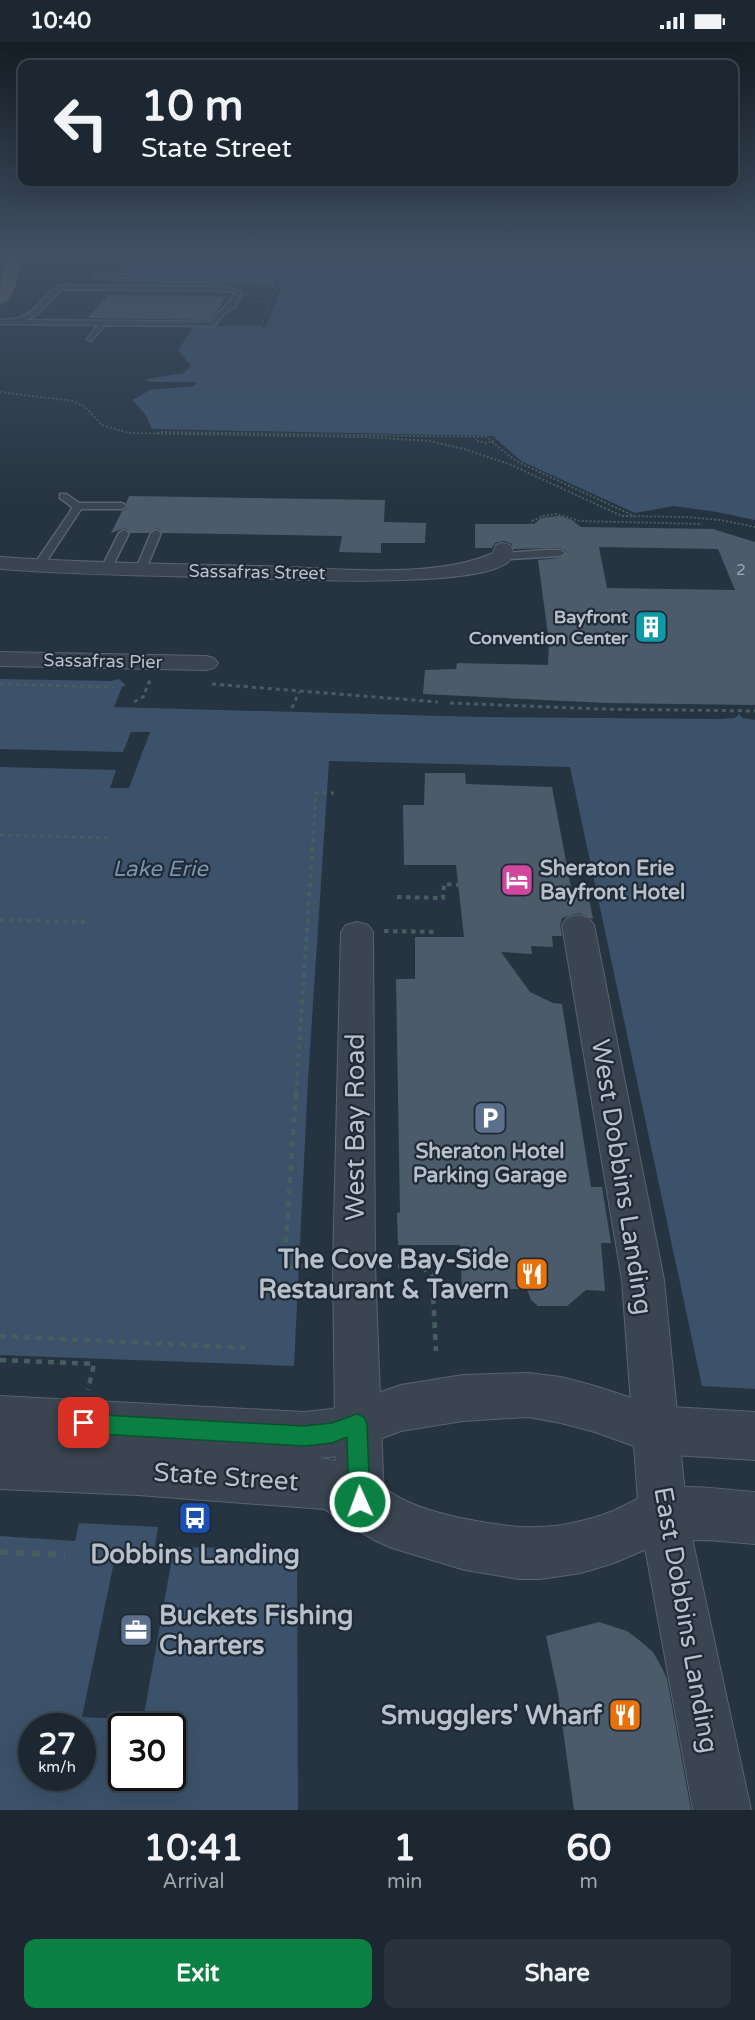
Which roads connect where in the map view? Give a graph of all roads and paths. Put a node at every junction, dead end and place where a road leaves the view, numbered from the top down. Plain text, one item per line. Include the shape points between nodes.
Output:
1 (93, 337) edge
2 (91, 339) dead end
3 (0, 392) edge
4 (398, 437) junction
5 (476, 439) junction
6 (492, 442) junction
7 (537, 470) junction
8 (529, 473) junction
9 (561, 481) junction
10 (554, 484) junction
11 (584, 492) junction
12 (575, 494) junction
13 (63, 496) dead end
14 (612, 505) junction
15 (76, 506) junction
16 (122, 506) dead end
17 (604, 508) junction
18 (635, 516) junction
19 (700, 519) junction
20 (702, 524) junction
21 (525, 527) dead end
22 (755, 527) edge
23 (704, 528) dead end
24 (124, 533) dead end
25 (156, 533) dead end
26 (503, 552) joint
27 (561, 557) dead end
28 (0, 563) edge
29 (38, 566) junction
30 (106, 568) junction
31 (141, 569) junction
32 (0, 659) edge
33 (205, 673) joint
34 (145, 679) dead end
35 (0, 684) edge
36 (113, 687) dead end
37 (299, 692) junction
38 (134, 702) dead end
39 (438, 702) dead end
40 (450, 702) dead end
41 (292, 708) dead end
42 (755, 711) edge
43 (334, 793) dead end
44 (0, 835) edge
45 (109, 838) dead end
46 (460, 885) dead end
47 (397, 897) dead end
48 (0, 920) edge
49 (86, 922) dead end
50 (578, 925) dead end
51 (368, 931) joint
52 (438, 932) dead end
53 (310, 1266) dead end
54 (382, 1266) dead end
55 (0, 1336) edge
56 (252, 1348) dead end
57 (436, 1351) dead end
58 (0, 1360) edge
59 (88, 1391) dead end
60 (0, 1419) edge
61 (357, 1424) junction
62 (656, 1430) junction
63 (755, 1436) edge
64 (0, 1464) edge
65 (360, 1502) junction
66 (663, 1515) junction
67 (755, 1518) edge
68 (0, 1552) edge
69 (65, 1555) dead end
70 (722, 1810) edge

1 - 2 lane
3 - 4 path via 66,399 85,407 110,429 129,433
4 - 5 path
4 - 8 path via 449,445
5 - 6 path
5 - 6 path via 486,437
6 - 7 path via 513,460
7 - 8 path
7 - 9 path
8 - 10 path
9 - 10 path
9 - 11 path
10 - 12 path
11 - 12 path
11 - 14 path
12 - 17 path
13 - 15 lane
14 - 17 path
14 - 18 path
15 - 16 lane
15 - 29 lane
17 - 18 path via 622,516
18 - 19 path
19 - 20 path
19 - 22 path
20 - 21 path via 580,521 554,514 536,518 531,527
20 - 23 path
24 - 30 lane
25 - 31 lane
26 - 27 lane via 543,561
26 - 31 street, Sassafras Street via 486,565 414,574
28 - 29 street, Sassafras Street
29 - 30 street, Sassafras Street
30 - 31 street, Sassafras Street
32 - 33 street, Sassafras Pier
33 - 37 path
34 - 38 path via 151,679 143,697
35 - 36 path
37 - 39 path
37 - 41 path
40 - 42 path
43 - 53 path via 316,793 284,1267
44 - 45 path
46 - 47 path via 444,884 443,898
48 - 49 path
50 - 62 street, West Dobbins Landing via 642,1280
51 - 52 path
51 - 61 street, West Bay Road via 354,1266
54 - 57 path via 422,1267 432,1275
55 - 56 path
58 - 59 path via 94,1364
60 - 61 street, State Street via 304,1436 332,1433
61 - 62 street, State Street via 401,1408 463,1398 528,1395 595,1409
61 - 65 street, West Bay Road
62 - 63 street, State Street
62 - 66 street, East Dobbins Landing
64 - 65 street, State Street via 331,1484
65 - 66 street, State Street via 392,1522 429,1535 519,1553 581,1547
66 - 67 street, State Street
66 - 70 street, East Dobbins Landing
68 - 69 path

